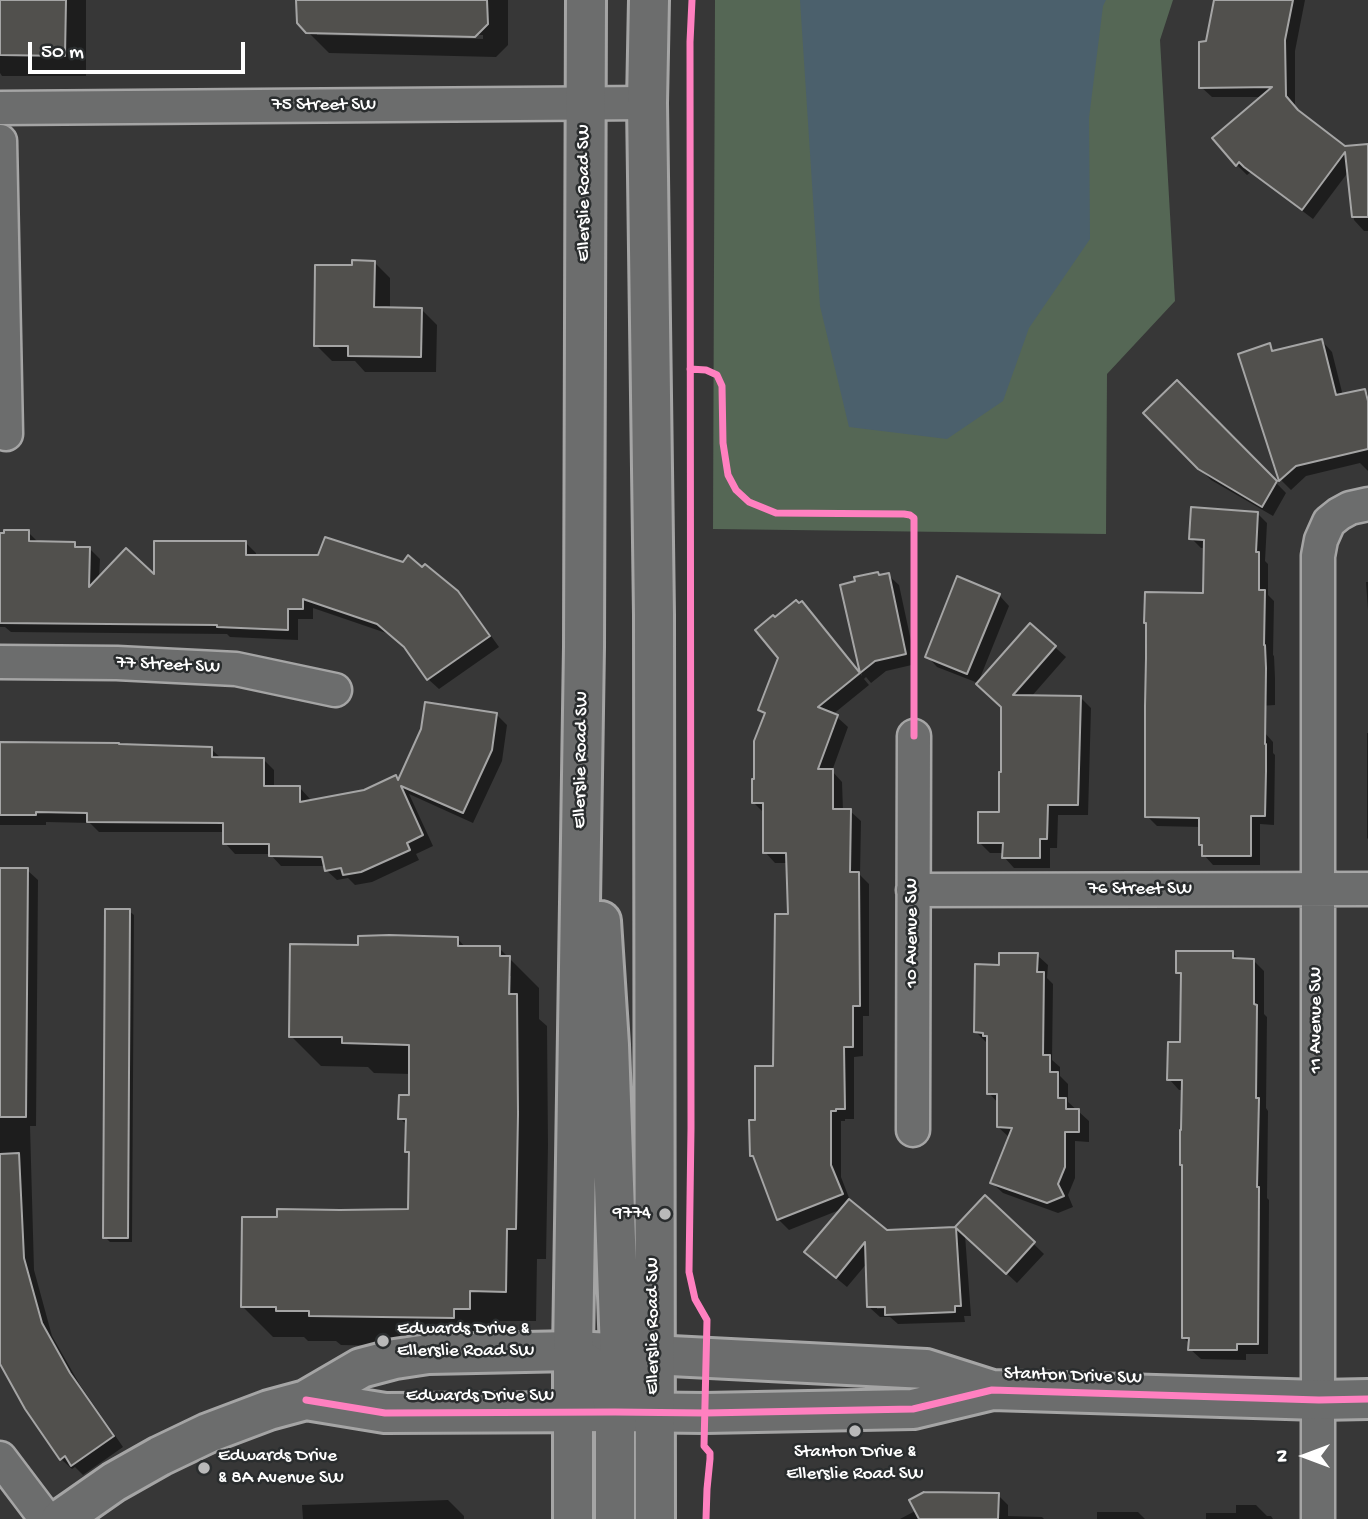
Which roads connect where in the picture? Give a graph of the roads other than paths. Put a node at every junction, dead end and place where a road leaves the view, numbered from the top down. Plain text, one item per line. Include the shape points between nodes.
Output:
1 (586, 0) edge
2 (649, 0) edge
3 (647, 103) junction
4 (586, 104) junction
5 (0, 108) edge
6 (0, 141) edge
7 (6, 434) dead end
8 (1368, 504) edge
9 (0, 662) edge
10 (335, 690) dead end
11 (914, 736) dead end
12 (581, 781) junction
13 (1317, 889) junction
14 (1368, 889) edge
15 (913, 890) junction
16 (913, 1130) dead end
17 (573, 1351) junction
18 (637, 1353) junction
19 (992, 1391) junction
20 (1368, 1399) edge
21 (306, 1400) junction
22 (1319, 1400) junction
23 (572, 1412) junction
24 (615, 1412) junction
25 (654, 1412) junction
26 (0, 1458) edge
27 (47, 1519) edge
28 (61, 1519) edge
29 (573, 1519) edge
30 (615, 1519) edge
31 (655, 1519) edge
32 (1318, 1519) edge

1 - 4 main road, Ellerslie Road SW
2 - 3 main road, Ellerslie Road SW
3 - 4 street, 75 Street SW
3 - 18 main road, Ellerslie Road SW via 654,615
4 - 5 street, 75 Street SW
4 - 12 main road, Ellerslie Road SW
6 - 7 street
8 - 13 street, 11 Avenue SW via 1350,508 1329,522 1318,556
9 - 10 street, 77 Street SW via 236,669
11 - 15 street, 10 Avenue SW
12 - 17 main road, Ellerslie Road SW
12 - 18 main road via 597,864
13 - 14 street, 76 Street SW
13 - 15 street, 76 Street SW
13 - 22 street, 11 Avenue SW
15 - 16 street, 10 Avenue SW
17 - 18 main road, Edwards Drive SW
17 - 21 main road, Edwards Drive SW via 428,1354 395,1359 361,1368
17 - 23 main road, Ellerslie Road SW
17 - 24 main road via 610,1389
18 - 19 main road, Stanton Drive SW via 926,1369
18 - 25 main road, Ellerslie Road SW
19 - 22 main road, Stanton Drive SW
19 - 25 main road, Stanton Drive SW via 913,1409
20 - 22 main road, Stanton Drive SW
21 - 23 main road, Edwards Drive SW via 385,1413
21 - 28 main road, Edwards Drive SW via 238,1420 160,1456
22 - 32 street, 11 Avenue SW
23 - 24 main road, Edwards Drive SW
23 - 29 main road, Ellerslie Road SW
24 - 25 main road, Edwards Drive SW
24 - 30 main road
25 - 31 main road, Ellerslie Road SW
26 - 27 street

